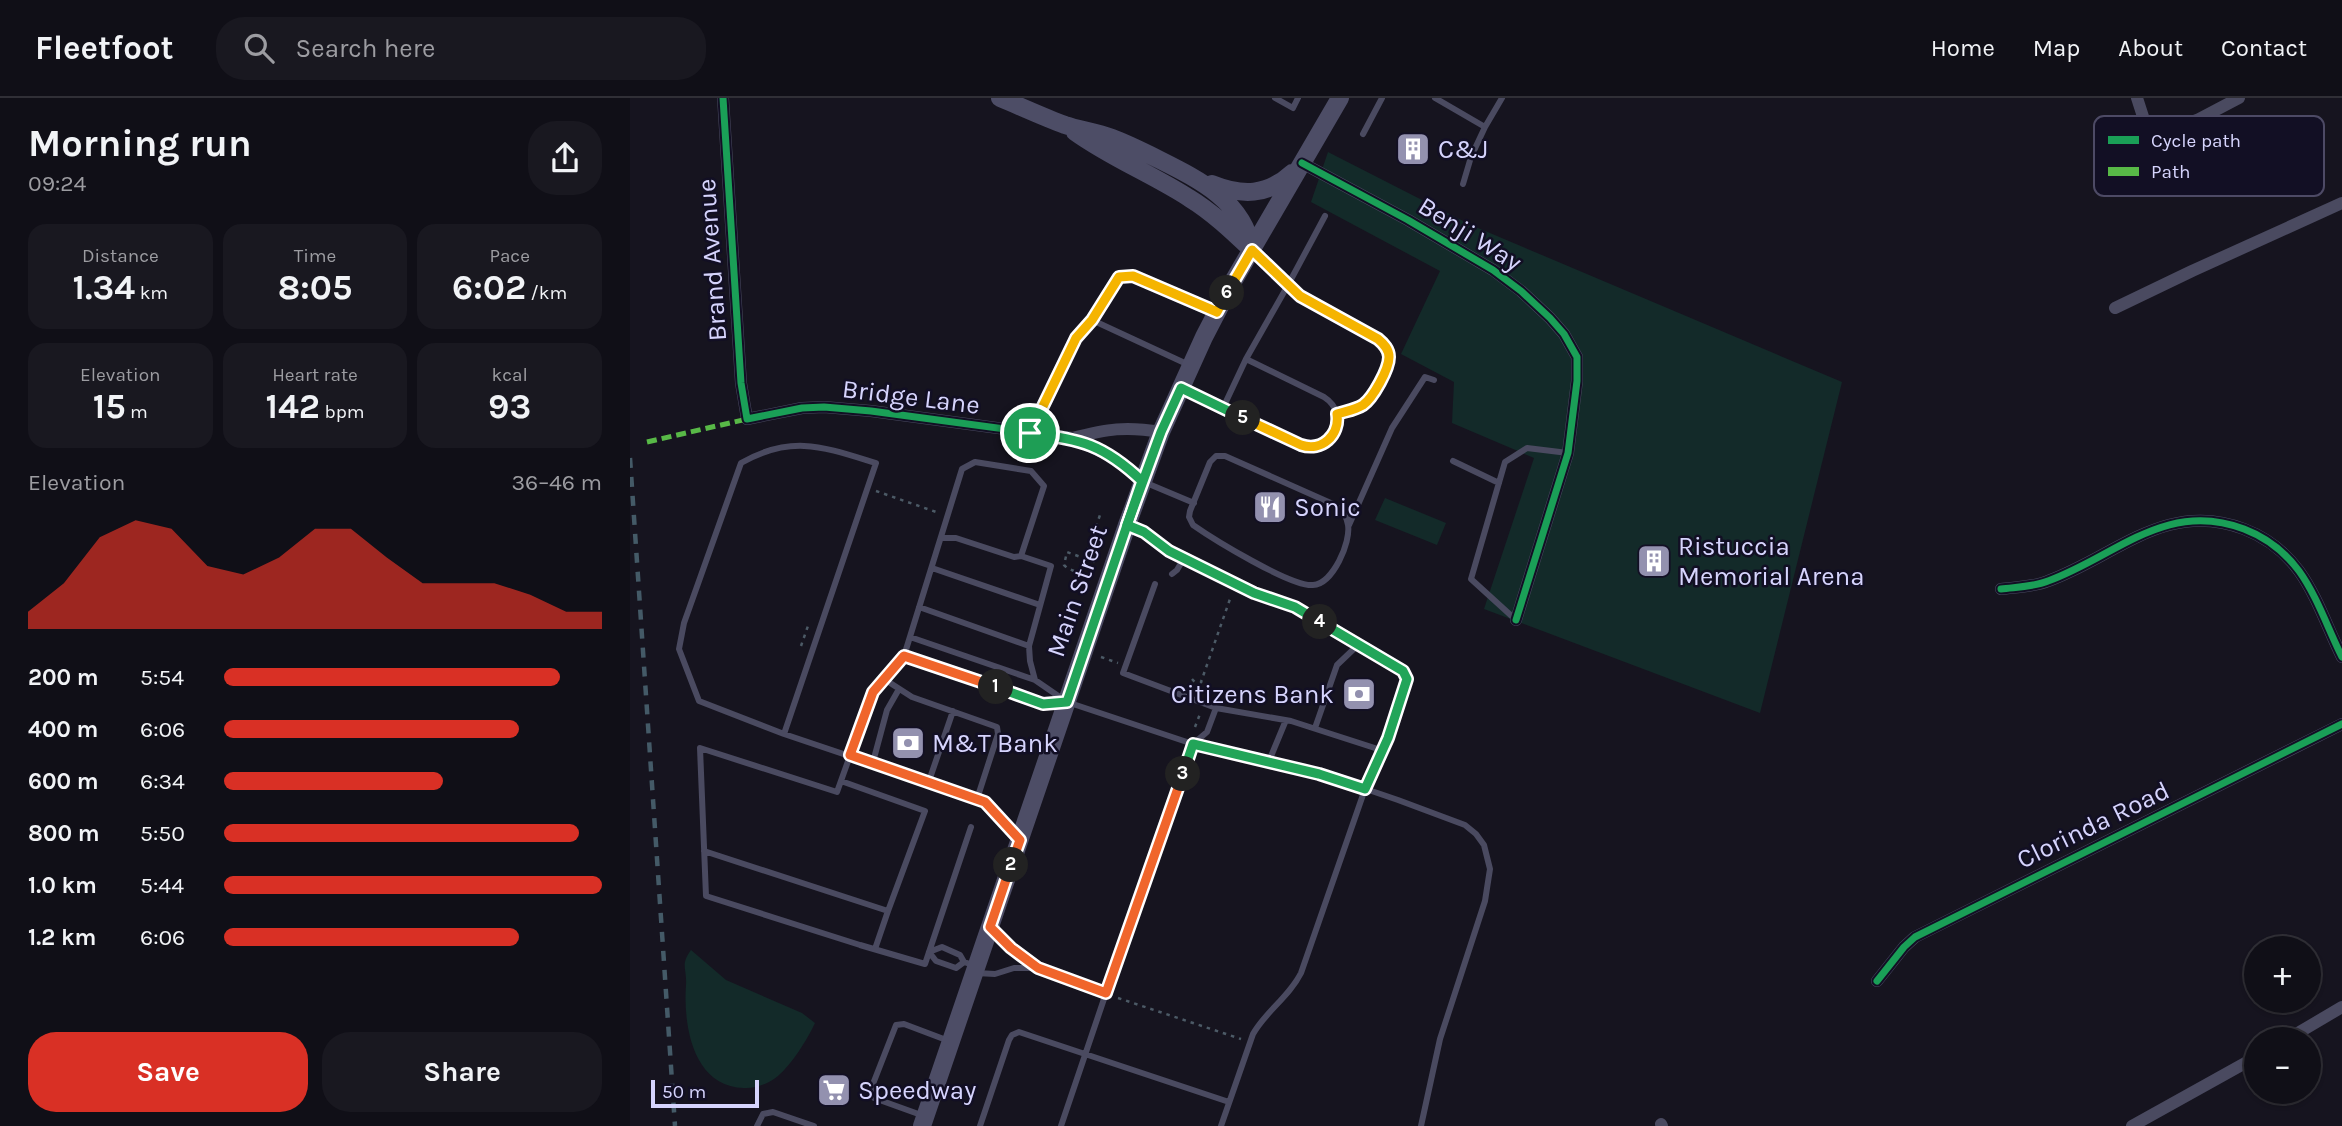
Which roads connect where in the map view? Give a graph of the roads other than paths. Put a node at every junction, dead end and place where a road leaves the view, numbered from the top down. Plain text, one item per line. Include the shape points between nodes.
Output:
1 (723, 98) edge
2 (1000, 98) edge
3 (1275, 98) edge
4 (1298, 98) edge
5 (1340, 98) edge
6 (1382, 98) edge
7 (1435, 98) edge
8 (1502, 98) edge
9 (2137, 98) edge
10 (2239, 98) edge
11 (2143, 116) edge
12 (2206, 116) edge
13 (1067, 126) junction
14 (1485, 127) junction
15 (1363, 134) dead end
16 (1302, 163) junction
17 (1195, 178) junction
18 (1463, 184) dead end
19 (2342, 203) edge
20 (1325, 216) dead end
21 (1252, 250) junction
22 (1288, 285) junction
23 (2115, 308) dead end
24 (1217, 312) junction
25 (1092, 320) junction
26 (1246, 359) junction
27 (1191, 366) junction
28 (1434, 380) dead end
29 (1181, 388) junction
30 (1223, 408) junction
31 (1337, 414) junction
32 (747, 419) joint
33 (1161, 432) junction
34 (1030, 433) junction
35 (1072, 438) junction
36 (1568, 453) junction
37 (1453, 461) dead end
38 (1142, 481) junction
39 (1499, 483) junction
40 (1194, 503) junction
41 (1127, 525) junction
42 (1349, 526) junction
43 (942, 538) junction
44 (1021, 556) junction
45 (1184, 558) junction
46 (932, 568) junction
47 (1172, 574) dead end
48 (1155, 584) dead end
49 (2001, 589) dead end
50 (1040, 605) junction
51 (919, 607) junction
52 (1516, 620) joint
53 (910, 636) junction
54 (1359, 644) junction
55 (1029, 646) junction
56 (904, 656) junction
57 (2342, 657) edge
58 (884, 679) junction
59 (1035, 680) junction
60 (900, 689) junction
61 (1067, 702) junction
62 (1216, 708) junction
63 (953, 711) junction
64 (1286, 720) junction
65 (2342, 723) edge
66 (1315, 728) junction
67 (784, 734) junction
68 (1193, 744) junction
69 (1381, 750) junction
70 (850, 755) junction
71 (1269, 761) junction
72 (873, 762) junction
73 (841, 781) junction
74 (929, 781) junction
75 (1365, 789) junction
76 (977, 799) junction
77 (971, 827) dead end
78 (1020, 840) junction
79 (704, 851) junction
80 (888, 911) junction
81 (990, 927) junction
82 (875, 950) junction
83 (929, 952) junction
84 (972, 967) junction
85 (1038, 968) junction
86 (1877, 981) dead end
87 (1106, 993) junction
88 (2342, 1007) edge
89 (2308, 1027) edge
90 (951, 1041) junction
91 (1086, 1053) junction
92 (2244, 1063) edge
93 (1229, 1102) junction
94 (924, 1121) edge
95 (757, 1126) edge
96 (814, 1126) edge
97 (980, 1126) edge
98 (1061, 1126) edge
99 (1221, 1126) edge
100 (1421, 1126) edge
101 (2132, 1126) edge

1 - 32 street, Brand Avenue
2 - 13 main road
3 - 4 lane via 1293,108
5 - 16 main road, Main Street
6 - 15 lane
7 - 14 lane
8 - 14 lane
9 - 11 street
10 - 12 street
13 - 17 main road via 1129,145
13 - 21 main road via 1192,200
14 - 18 lane
16 - 17 main road via 1274,187 1250,194
16 - 21 main road, Main Street
16 - 36 street, Benji Way via 1478,260 1550,318 1577,358
17 - 21 main road via 1241,217
19 - 23 street
20 - 22 lane
21 - 22 lane
21 - 24 main road, Main Street
22 - 26 lane
22 - 31 lane via 1378,339 1388,352 1388,364 1368,400
24 - 25 lane via 1124,275 1116,280
24 - 27 main road, Main Street
25 - 27 lane
25 - 34 lane via 1076,338
26 - 30 lane
26 - 31 lane via 1328,399
27 - 29 main road, Main Street
28 - 42 lane via 1424,377 1392,428
29 - 30 lane
29 - 33 main road, Main Street
30 - 31 lane via 1310,447 1330,438
32 - 34 street, Bridge Lane via 824,407
33 - 35 street, Bridge Lane via 1113,428
33 - 38 main road, Main Street
34 - 35 street, Bridge Lane
35 - 38 street, Bridge Lane via 1113,457
36 - 39 lane via 1527,448 1505,462
36 - 52 street, Benji Way
37 - 39 lane
38 - 40 lane
38 - 41 main road, Main Street
39 - 52 lane via 1471,579
40 - 42 lane via 1210,462 1222,456 1333,504
40 - 42 lane via 1189,517 1196,527 1251,561 1306,585 1323,582 1332,574
41 - 45 lane
41 - 61 main road, Main Street
43 - 44 lane
43 - 44 lane via 962,469 980,461 1031,471 1044,486
43 - 46 lane
44 - 50 lane via 1051,566
45 - 47 lane
45 - 54 lane via 1254,593 1295,607
46 - 50 lane
46 - 51 lane
48 - 62 lane via 1123,673
49 - 57 street via 2050,581 2164,526 2195,520 2227,524 2262,538 2292,562
50 - 55 lane
51 - 53 lane
51 - 55 lane
53 - 56 lane
53 - 59 lane
54 - 66 lane via 1337,666
54 - 69 lane via 1403,671 1407,679
55 - 59 lane
56 - 58 lane
56 - 61 lane via 1043,704
58 - 60 lane
58 - 70 lane via 870,698
59 - 61 lane
60 - 63 lane
60 - 72 lane via 887,710
61 - 68 lane
61 - 78 main road, Main Street
62 - 64 lane
62 - 68 lane via 1207,732
63 - 74 lane
63 - 76 lane via 998,730
64 - 66 lane
64 - 71 lane
65 - 86 street, Clorinda Road via 1915,937
66 - 69 lane
67 - 67 lane via 699,701 679,649 741,463 794,444 876,463
67 - 70 lane
68 - 71 lane
68 - 87 lane
69 - 75 lane
70 - 72 lane
70 - 73 lane
71 - 75 lane
72 - 74 lane
73 - 79 lane via 837,792 700,748
73 - 80 lane via 925,811
74 - 76 lane
75 - 93 lane via 1301,973 1255,1030
75 - 100 lane via 1465,825 1480,839 1489,858 1485,901 1440,1039
76 - 78 lane
77 - 83 lane
78 - 81 main road, Main Street
79 - 80 lane
79 - 82 lane via 706,896
80 - 82 lane
81 - 84 main road, Main Street
81 - 85 lane
82 - 83 lane via 925,964
83 - 84 lane via 936,961 956,968
83 - 84 lane via 942,947
84 - 85 lane via 995,974
84 - 90 main road, Main Street
85 - 87 lane
87 - 91 lane
88 - 89 street
90 - 94 main road, Main Street
90 - 94 lane via 896,1025 872,1088 874,1098
91 - 93 lane
91 - 97 lane via 1022,1031 1014,1034
91 - 98 lane
92 - 101 street
93 - 99 lane
95 - 96 lane via 763,1114 773,1112

